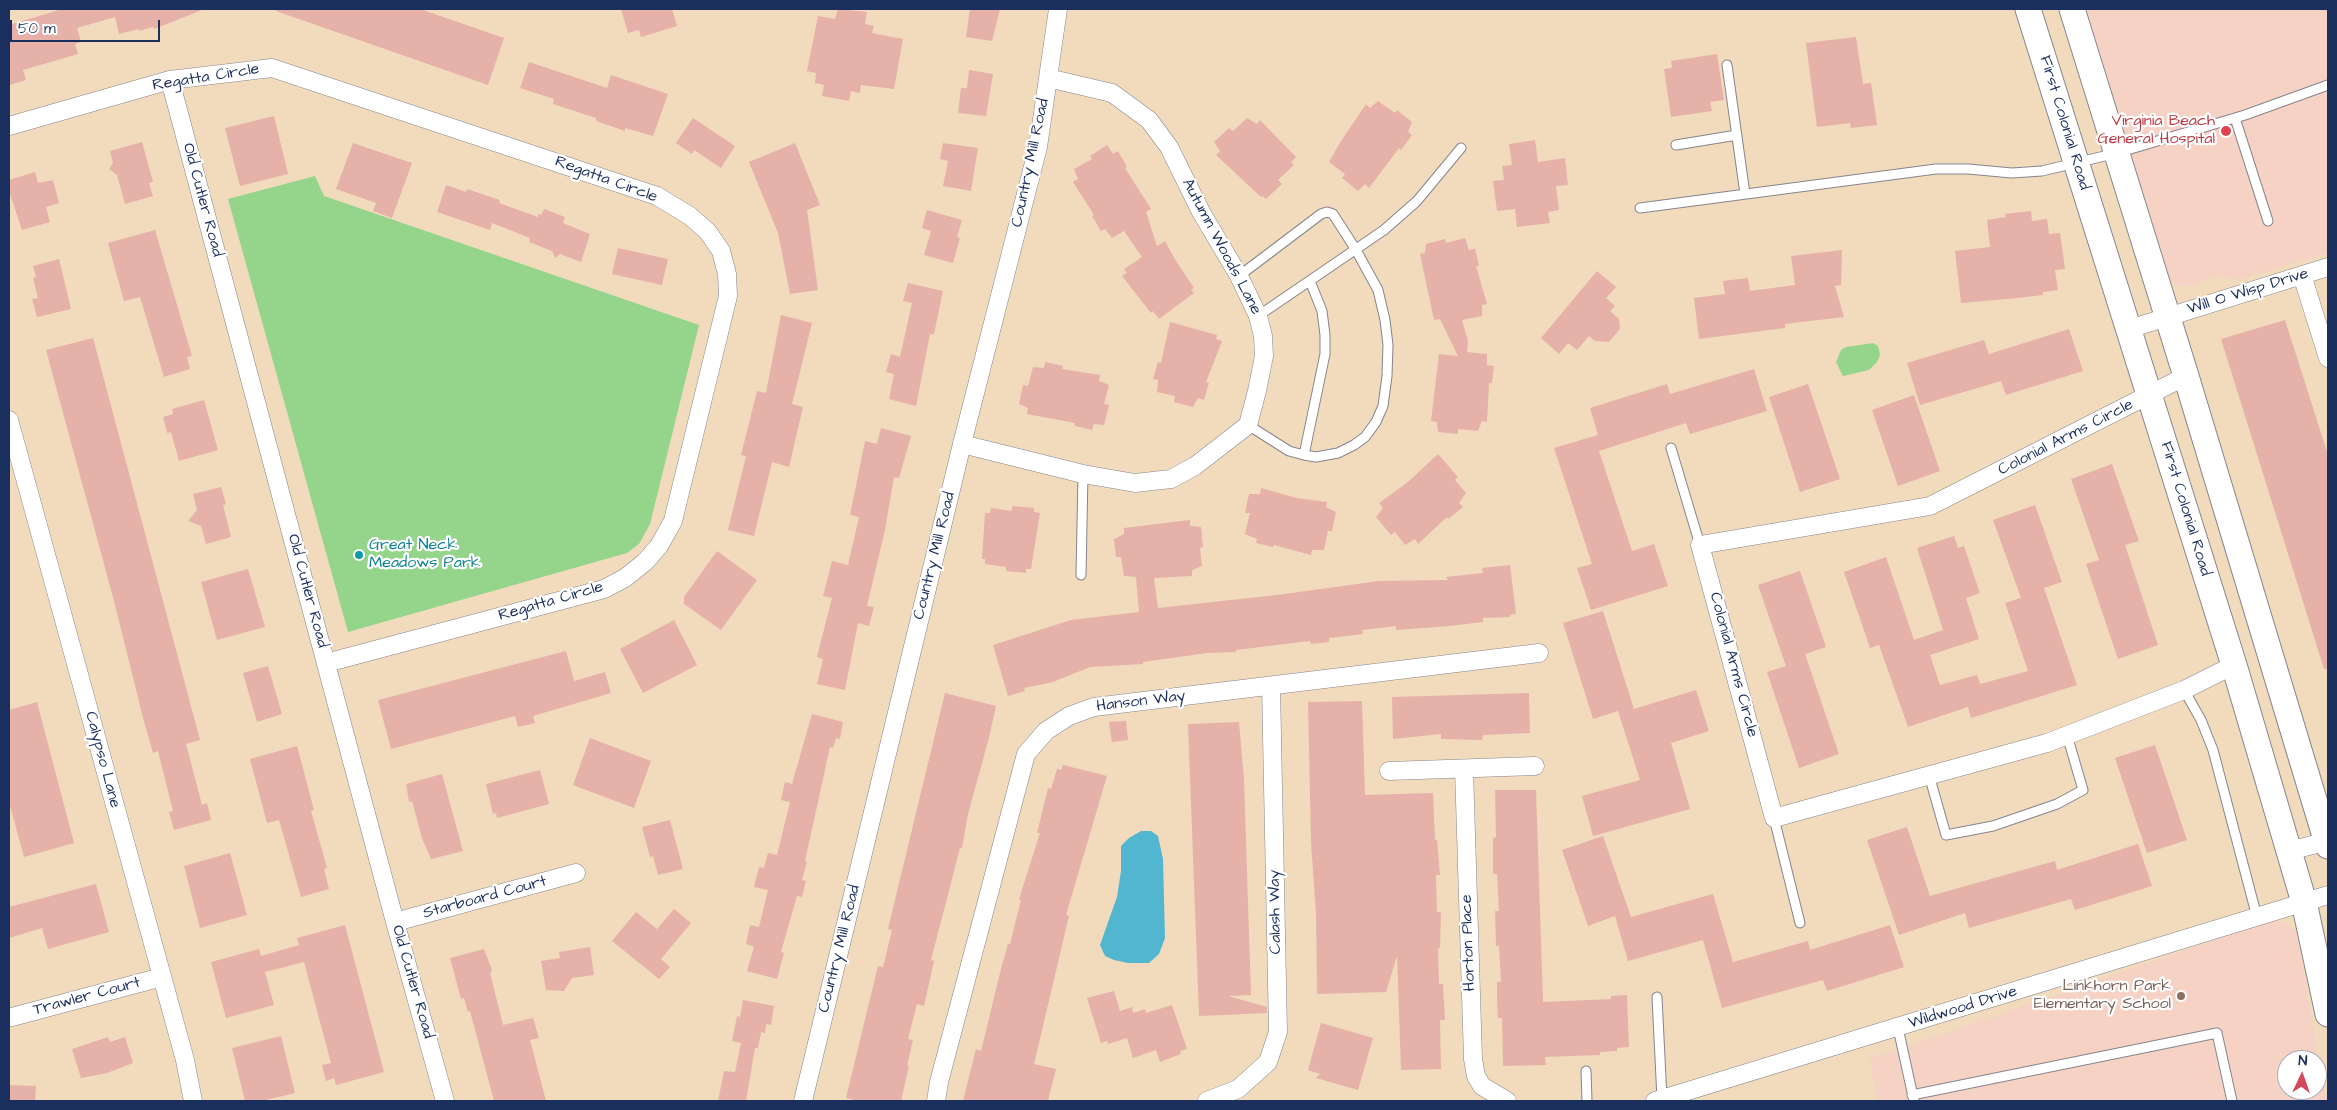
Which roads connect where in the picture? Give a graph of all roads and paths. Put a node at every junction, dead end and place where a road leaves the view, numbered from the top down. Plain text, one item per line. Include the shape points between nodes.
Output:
1 (1058, 9) edge
2 (2028, 9) edge
3 (2072, 9) edge
4 (1727, 65) dead end
5 (1048, 78) junction
6 (170, 80) junction
7 (2328, 85) edge
8 (2235, 118) junction
9 (9, 126) edge
10 (1737, 135) junction
11 (1676, 145) dead end
12 (1461, 148) dead end
13 (2117, 153) junction
14 (2076, 163) junction
15 (1745, 194) junction
16 (1640, 208) dead end
17 (2268, 221) dead end
18 (1356, 250) junction
19 (2328, 267) edge
20 (2302, 275) junction
21 (1239, 276) junction
22 (1310, 281) junction
23 (1258, 316) junction
24 (2168, 317) junction
25 (2129, 329) junction
26 (2328, 358) edge
27 (2186, 376) junction
28 (2150, 396) junction
29 (9, 420) edge
30 (1248, 425) junction
31 (962, 444) junction
32 (1671, 448) dead end
33 (1304, 455) junction
34 (16, 473) edge
35 (1084, 474) junction
36 (1700, 545) junction
37 (1081, 575) dead end
38 (1539, 653) dead end
39 (326, 663) junction
40 (2234, 665) junction
41 (1271, 686) junction
42 (2184, 690) junction
43 (2067, 735) junction
44 (1535, 766) dead end
45 (1464, 769) junction
46 (1389, 771) dead end
47 (1929, 775) junction
48 (1774, 818) junction
49 (2328, 843) edge
50 (2289, 852) junction
51 (576, 873) dead end
52 (2328, 895) edge
53 (2304, 902) junction
54 (2257, 917) junction
55 (395, 922) junction
56 (1800, 923) dead end
57 (162, 977) junction
58 (1657, 996) dead end
59 (2328, 1014) edge
60 (12, 1017) dead end
61 (1898, 1028) junction
62 (1586, 1071) dead end
63 (1913, 1098) edge
64 (1659, 1100) edge
65 (193, 1101) edge
66 (445, 1101) edge
67 (803, 1101) edge
68 (936, 1101) edge
69 (1207, 1101) edge
70 (1507, 1101) edge
71 (1587, 1101) edge
72 (2232, 1101) edge

1 - 5 street, Country Mill Road
2 - 14 main road, First Colonial Road
3 - 13 main road
4 - 10 lane
5 - 21 street, Autumn Woods Lane via 1112,93 1149,120 1169,147 1201,212
5 - 31 street, Country Mill Road via 1036,156
6 - 9 street, Regatta Circle
6 - 39 street, Old Cutler Road
6 - 39 street, Regatta Circle via 272,68 656,196 690,216 708,232 721,251 728,296 678,502 673,521 659,546 645,562 604,589
7 - 8 lane
8 - 13 lane
8 - 17 lane
10 - 11 lane
10 - 15 lane
12 - 18 lane via 1417,201
13 - 14 lane
13 - 24 main road
14 - 15 lane via 2042,171 2012,173 1936,168
14 - 25 main road, First Colonial Road
15 - 16 lane
18 - 21 lane via 1333,214 1327,212
18 - 22 lane
18 - 33 lane via 1378,290 1385,320 1388,353 1383,406 1376,422 1354,445 1338,453 1316,457
19 - 20 street, Will O Wisp Drive
20 - 24 street, Will O Wisp Drive
20 - 26 street
21 - 23 street, Autumn Woods Lane
22 - 23 lane
22 - 33 lane via 1322,311 1325,354
23 - 30 street, Autumn Woods Lane via 1264,356
24 - 25 street, Will O Wisp Drive
24 - 27 main road
25 - 28 main road, First Colonial Road
27 - 28 street, Colonial Arms Circle
27 - 49 main road
28 - 36 street, Colonial Arms Circle via 1930,506
28 - 40 main road, First Colonial Road
29 - 34 street, Calypso Lane
30 - 33 lane via 1289,451
30 - 35 street via 1195,466 1171,479 1135,483
31 - 35 street
31 - 67 street, Country Mill Road
32 - 36 lane
34 - 57 street, Calypso Lane
35 - 37 lane
36 - 48 street, Colonial Arms Circle
38 - 41 street, Hanson Way
39 - 55 street, Old Cutler Road
40 - 42 street
40 - 50 main road, First Colonial Road
41 - 68 street, Hanson Way via 1094,706 1069,716 1046,731 1026,754
41 - 69 street, Calash Way via 1278,1032 1268,1062 1238,1089
42 - 43 street
42 - 54 lane via 2213,750
43 - 47 street
43 - 47 lane via 2083,790 2057,804 1993,826 1946,835
44 - 45 street
45 - 46 street
45 - 70 street, Horton Place via 1473,1060 1482,1086
47 - 48 street
48 - 56 lane
49 - 50 street
50 - 53 main road, First Colonial Road
51 - 55 street, Starboard Court
52 - 53 street, Wildwood Drive
53 - 54 street, Wildwood Drive
53 - 59 main road, First Colonial Road
54 - 61 street, Wildwood Drive
55 - 66 street, Old Cutler Road
57 - 60 street, Trawler Court
57 - 65 street, Calypso Lane
58 - 64 lane
61 - 63 lane
61 - 64 street, Wildwood Drive
62 - 71 lane
63 - 72 lane via 2217,1033

